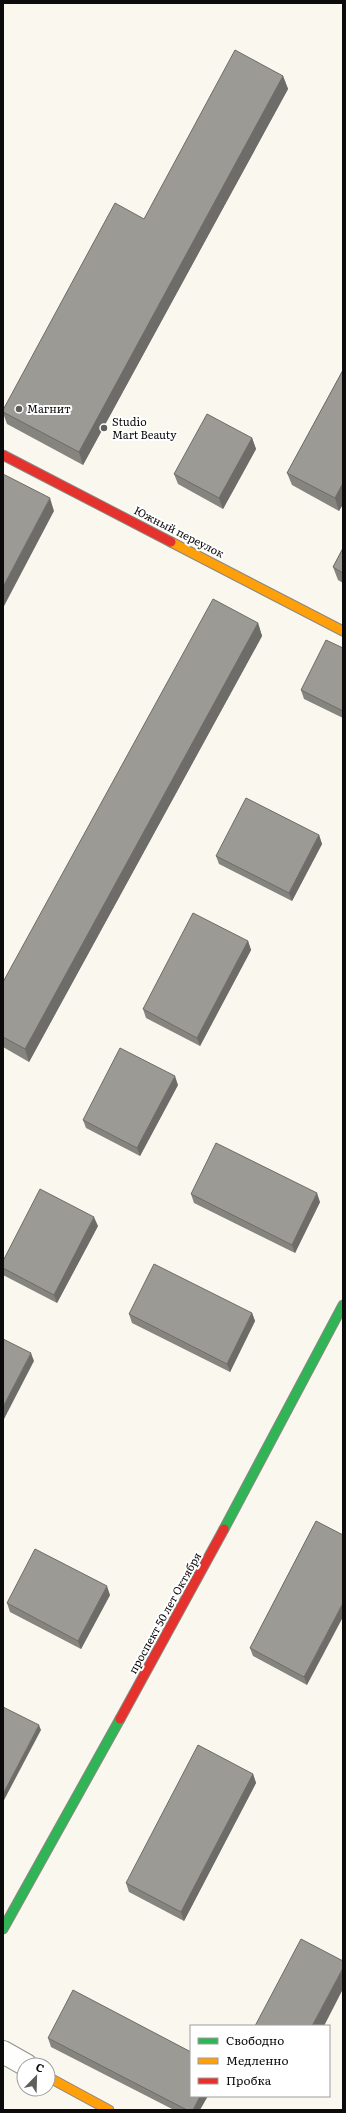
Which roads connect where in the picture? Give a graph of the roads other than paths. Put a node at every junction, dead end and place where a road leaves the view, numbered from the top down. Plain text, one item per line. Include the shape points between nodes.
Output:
1 (3, 455) edge
2 (343, 631) edge
3 (343, 1305) edge
4 (3, 1929) edge
5 (3, 2052) edge
6 (16, 2059) edge
7 (56, 2081) edge
8 (109, 2110) edge

1 - 2 main road, Южный переулок
3 - 4 main road, проспект 50 лет Октября via 180,1612
5 - 6 street
7 - 8 main road

